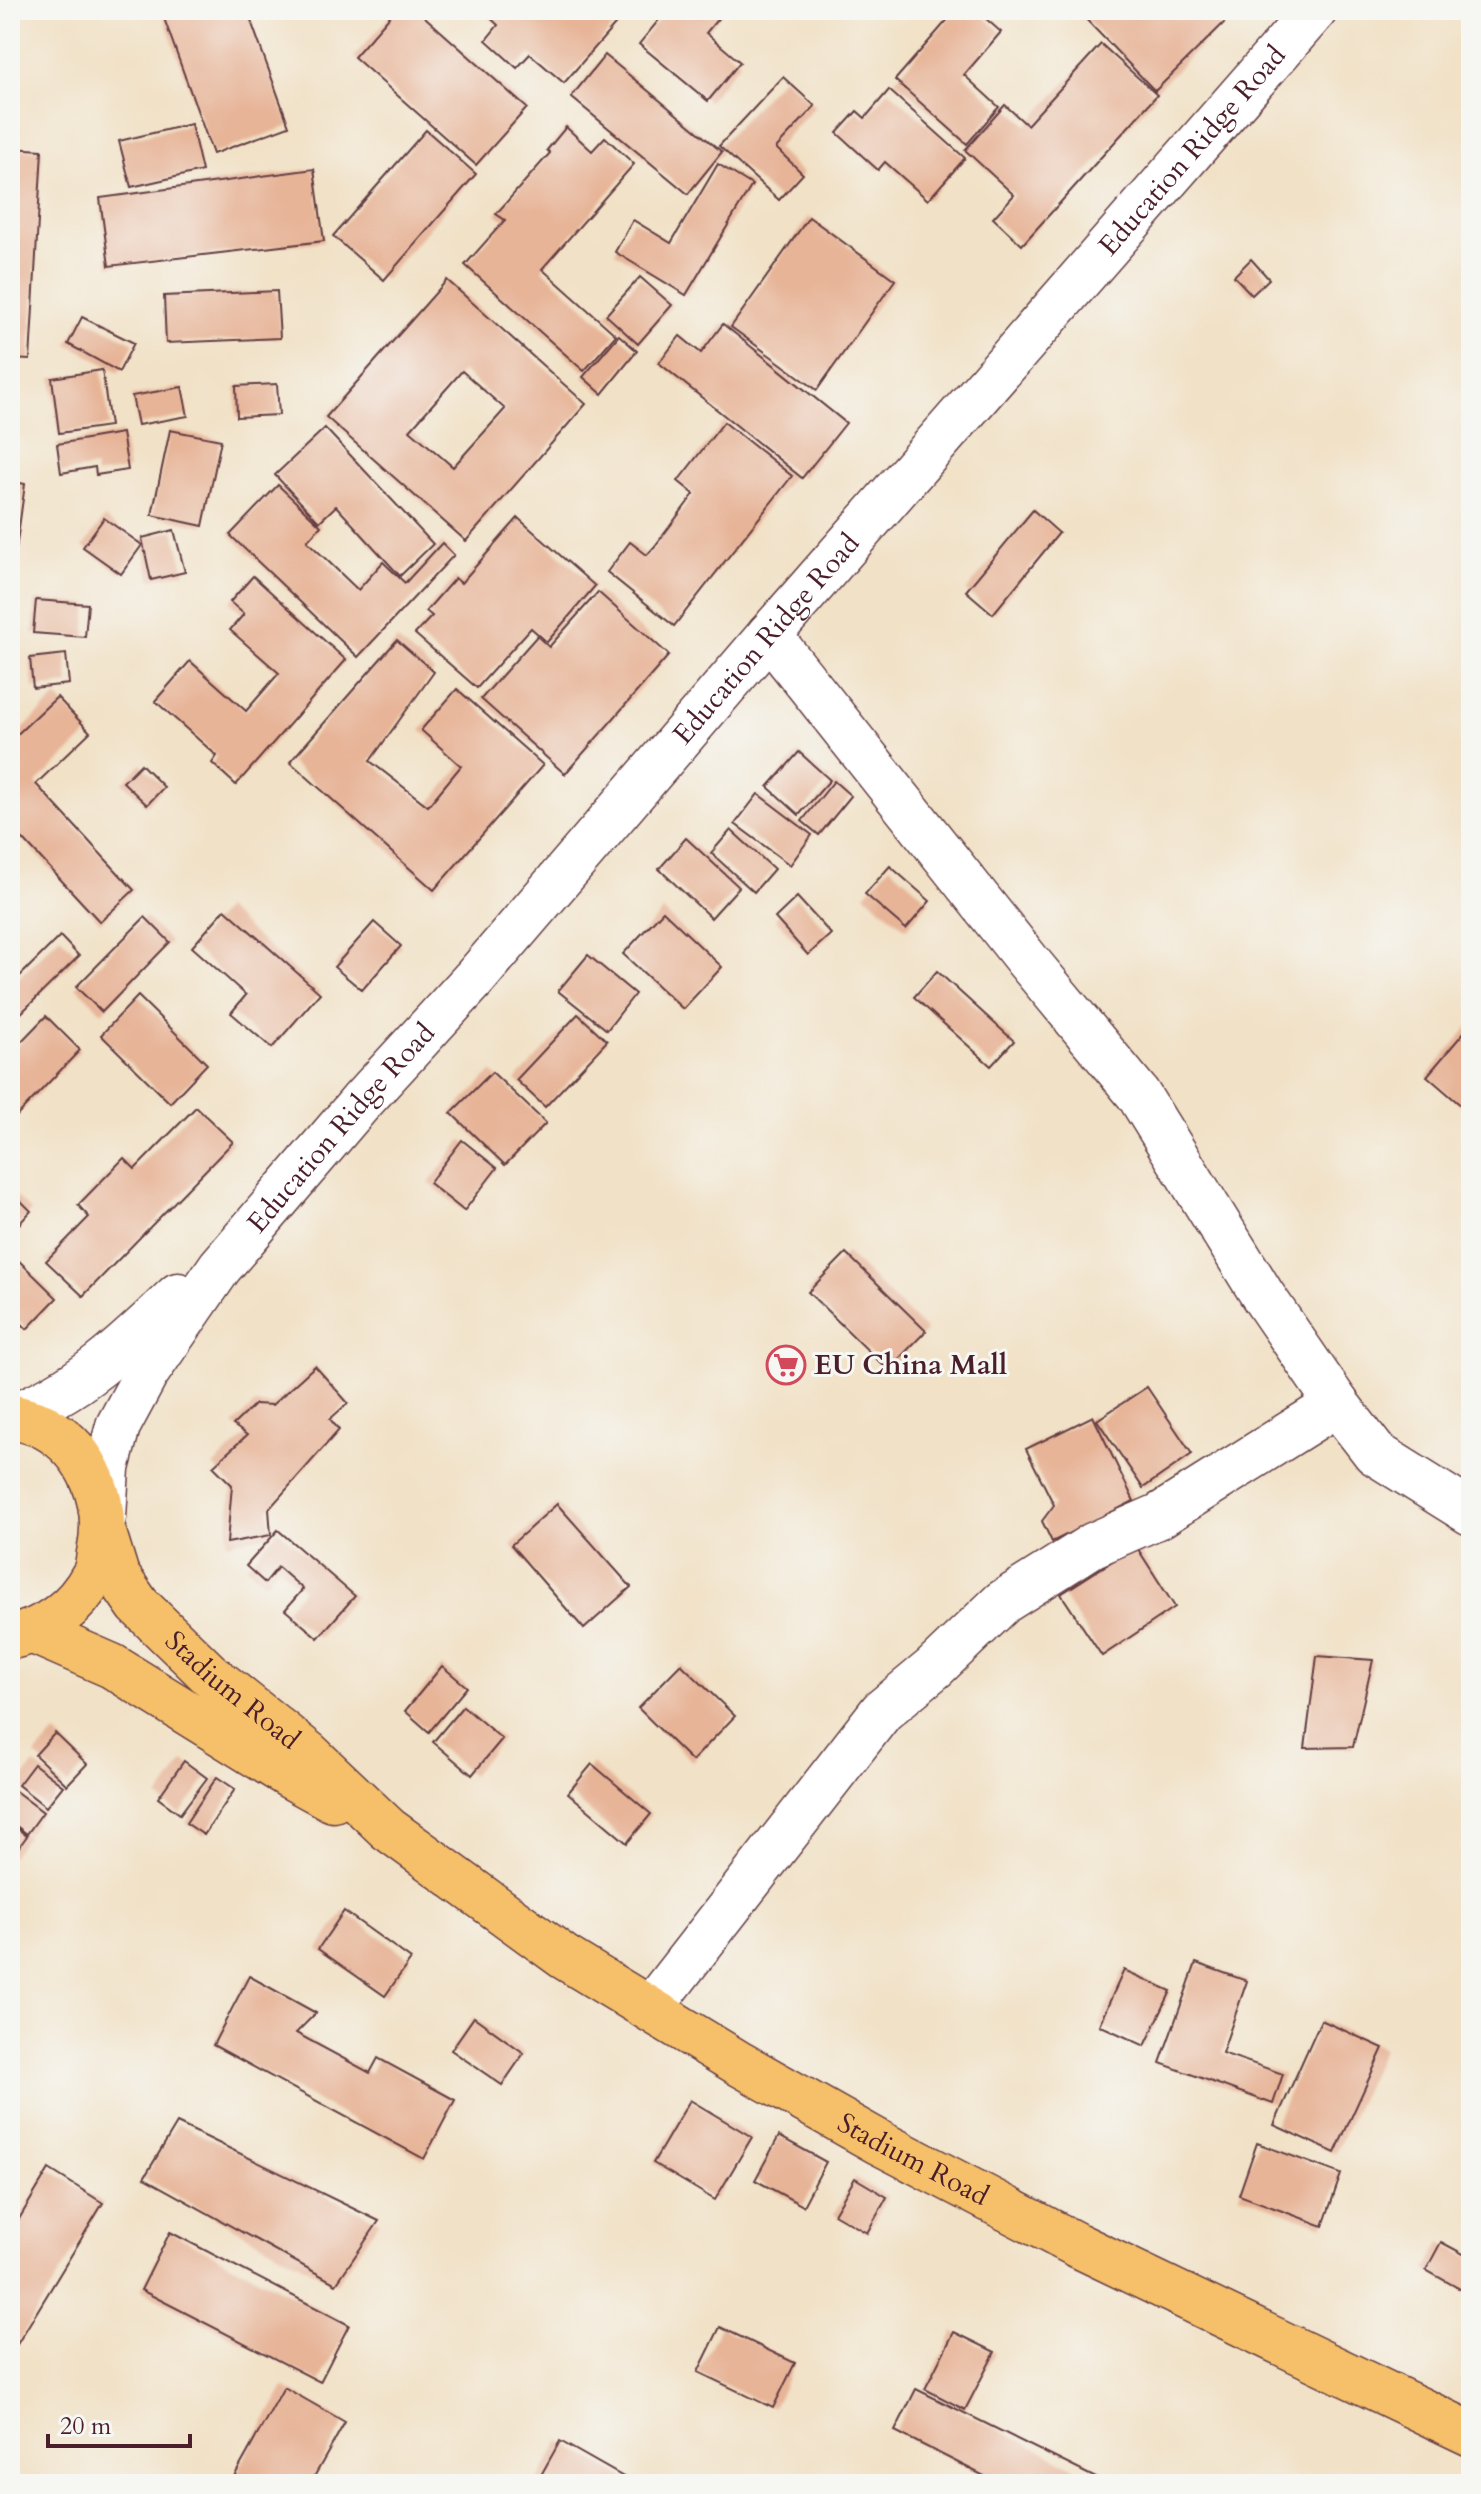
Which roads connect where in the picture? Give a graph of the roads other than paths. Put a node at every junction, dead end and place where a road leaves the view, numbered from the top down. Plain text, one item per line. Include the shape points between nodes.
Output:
1 (1315, 10) edge
2 (769, 635) junction
3 (220, 1267) junction
4 (1337, 1404) junction
5 (10, 1416) edge
6 (1471, 1513) edge
7 (104, 1525) junction
8 (22, 1635) edge
9 (388, 1829) junction
10 (650, 2009) junction
11 (1471, 2434) edge

1 - 2 street, Education Ridge Road
2 - 3 street, Education Ridge Road
2 - 4 street via 1138,1094
3 - 5 street, Education Ridge Road via 181,1292 99,1366 38,1406
3 - 7 street, Education Ridge Road via 146,1374 118,1426 107,1468
4 - 6 street via 1375,1453
4 - 10 street via 1159,1516 1093,1545 1003,1602 882,1711
5 - 7 main road, Stadium Road via 45,1427 74,1451 95,1481
7 - 8 main road via 94,1575 69,1609
7 - 9 main road, Stadium Road via 117,1575 138,1605 209,1674 308,1753
8 - 9 main road, Stadium Road via 112,1666 291,1777
9 - 10 main road, Stadium Road via 564,1957
10 - 11 main road, Stadium Road via 894,2151

